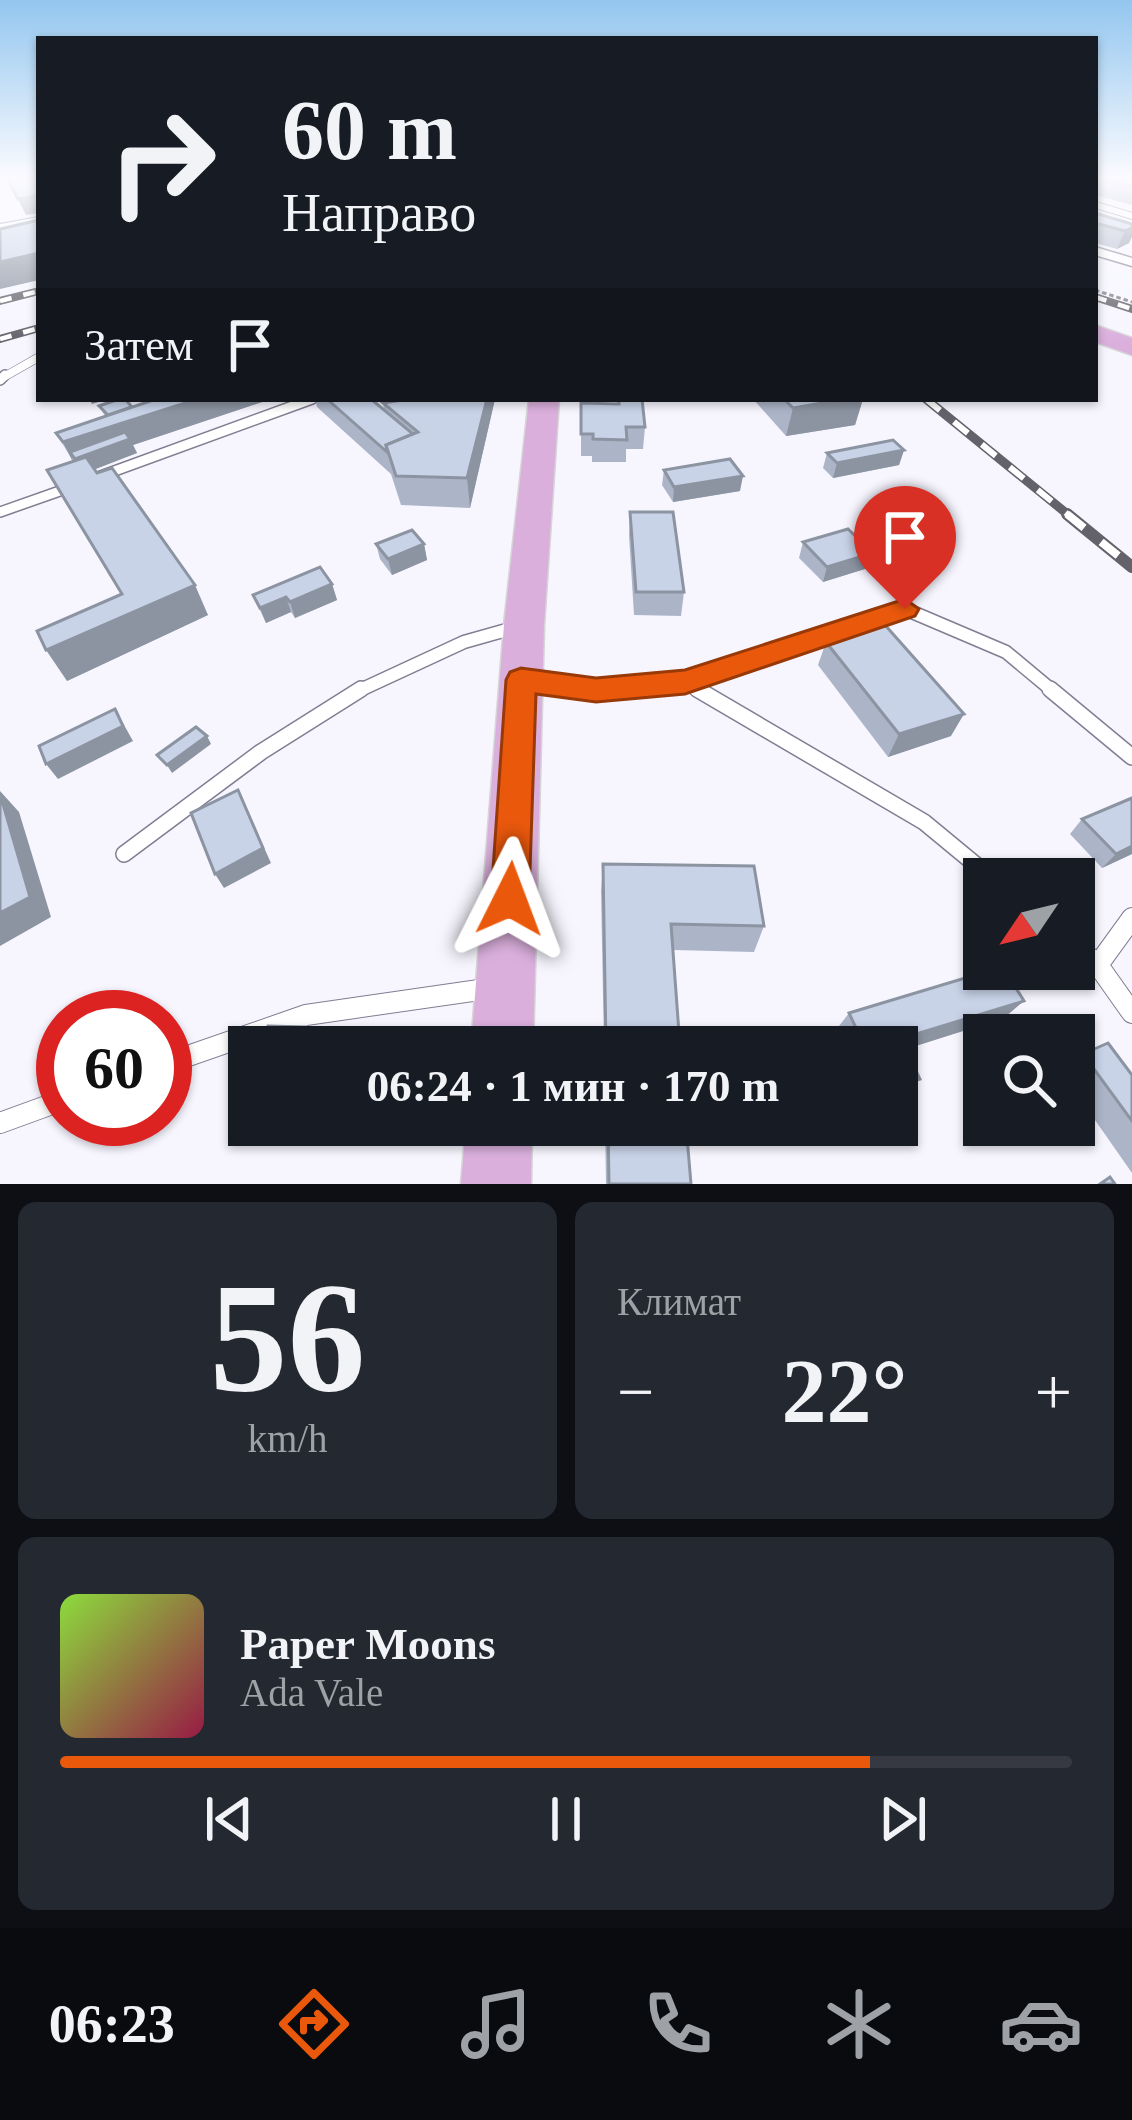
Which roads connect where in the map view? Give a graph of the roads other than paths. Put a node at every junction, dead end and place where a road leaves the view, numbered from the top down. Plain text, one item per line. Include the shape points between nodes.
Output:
1 (1098, 252) edge
2 (1132, 262) edge
3 (1098, 335) edge
4 (1132, 347) edge
5 (36, 358) edge
6 (0, 380) edge
7 (303, 402) edge
8 (544, 402) edge
9 (0, 512) edge
10 (524, 625) junction
11 (521, 680) junction
12 (685, 682) junction
13 (1132, 757) edge
14 (124, 854) dead end
15 (968, 858) edge
16 (1132, 918) edge
17 (1095, 962) edge
18 (1098, 964) junction
19 (506, 986) junction
20 (1132, 1013) edge
21 (503, 1026) edge
22 (192, 1055) edge
23 (36, 1110) edge
24 (0, 1123) edge
25 (498, 1146) edge
26 (496, 1184) edge

1 - 2 street
3 - 4 main road
5 - 6 lane
7 - 9 lane
8 - 10 main road
10 - 11 main road
10 - 14 lane via 470,636 300,723
11 - 12 lane via 596,690
11 - 19 main road
12 - 13 lane via 905,609 1006,652
12 - 15 lane via 924,822
16 - 18 lane
17 - 18 lane
18 - 20 lane
19 - 21 main road
19 - 22 lane via 306,1015
23 - 24 lane
25 - 26 main road

